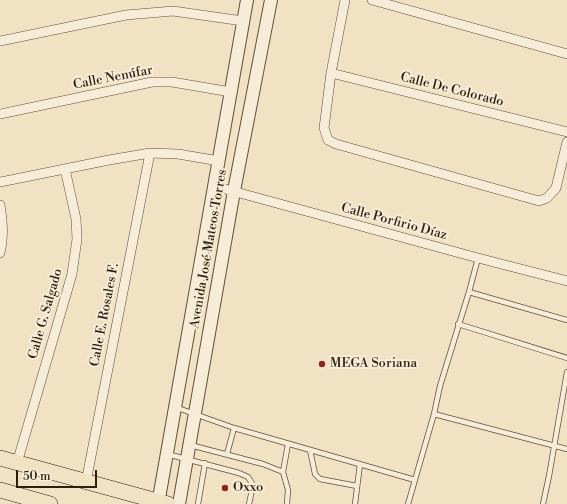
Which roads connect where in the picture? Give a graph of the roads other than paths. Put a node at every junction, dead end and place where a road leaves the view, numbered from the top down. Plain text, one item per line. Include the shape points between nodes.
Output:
1 (247, 0) edge
2 (271, 0) edge
3 (346, 0) edge
4 (372, 0) edge
5 (243, 21) junction
6 (0, 41) edge
7 (567, 54) edge
8 (331, 72) junction
9 (231, 92) junction
10 (0, 114) edge
11 (567, 132) edge
12 (567, 142) edge
13 (150, 153) junction
14 (219, 161) junction
15 (65, 169) junction
16 (0, 182) edge
17 (214, 186) junction
18 (234, 191) junction
19 (0, 205) edge
20 (0, 253) edge
21 (478, 258) junction
22 (567, 281) edge
23 (469, 292) junction
24 (567, 320) edge
25 (458, 324) junction
26 (567, 358) edge
27 (567, 372) edge
28 (175, 407) junction
29 (194, 413) junction
30 (434, 414) junction
31 (234, 428) junction
32 (288, 444) junction
33 (189, 445) junction
34 (554, 446) junction
35 (567, 449) edge
36 (310, 450) junction
37 (167, 454) junction
38 (227, 454) junction
39 (0, 458) edge
40 (186, 458) junction
41 (17, 463) junction
42 (205, 463) junction
43 (360, 464) junction
44 (283, 472) junction
45 (415, 480) junction
46 (86, 482) junction
47 (357, 486) junction
48 (0, 490) edge
49 (162, 503) edge
50 (49, 504) edge
51 (179, 504) edge
52 (198, 504) edge
53 (249, 504) edge
54 (287, 504) edge
55 (354, 504) edge
56 (408, 504) edge
57 (543, 504) edge

1 - 5 street, Avenida José Mateos Torres
2 - 18 street, Avenida José Mateos Torres
3 - 8 street
4 - 7 street
5 - 6 street via 173,11 126,15
5 - 9 street, Avenida José Mateos Torres
8 - 11 street, Calle De Colorado
8 - 12 street via 324,128 328,140 336,144 539,201 547,198 556,188
9 - 10 street, Calle Nenúfar via 172,82 152,82
9 - 14 street, Avenida José Mateos Torres
13 - 14 street via 178,154
13 - 15 street
13 - 46 street, Calle E. Rosales F.
14 - 17 street, Avenida José Mateos Torres
15 - 16 street
15 - 41 street, Calle G. Salgado via 76,219 77,239 72,274
17 - 18 street, Calle Porfirio Díaz
17 - 28 street, Avenida José Mateos Torres
18 - 21 street, Calle Porfirio Díaz
18 - 29 street, Avenida José Mateos Torres
19 - 20 street via 3,242
21 - 22 street, Calle Porfirio Díaz
21 - 23 lane
23 - 24 lane
23 - 25 lane
25 - 26 lane
25 - 30 lane
27 - 34 lane
28 - 29 lane
28 - 37 street, Avenida José Mateos Torres
29 - 31 lane
29 - 33 street, Avenida José Mateos Torres
30 - 34 lane
30 - 45 lane
31 - 32 lane
31 - 38 lane
32 - 36 lane
32 - 44 lane
33 - 38 lane
33 - 40 street, Avenida José Mateos Torres
34 - 35 lane
34 - 57 lane
36 - 43 lane
36 - 47 lane via 315,474 320,480
37 - 40 lane
37 - 49 street, Avenida José Mateos Torres
38 - 44 lane
39 - 41 main road
40 - 42 lane
40 - 51 street, Avenida José Mateos Torres
41 - 46 main road
42 - 52 lane
42 - 53 lane via 248,477 253,484
43 - 45 lane
43 - 47 lane
44 - 54 lane via 288,490
45 - 56 lane
46 - 49 main road
47 - 55 lane
48 - 50 main road

